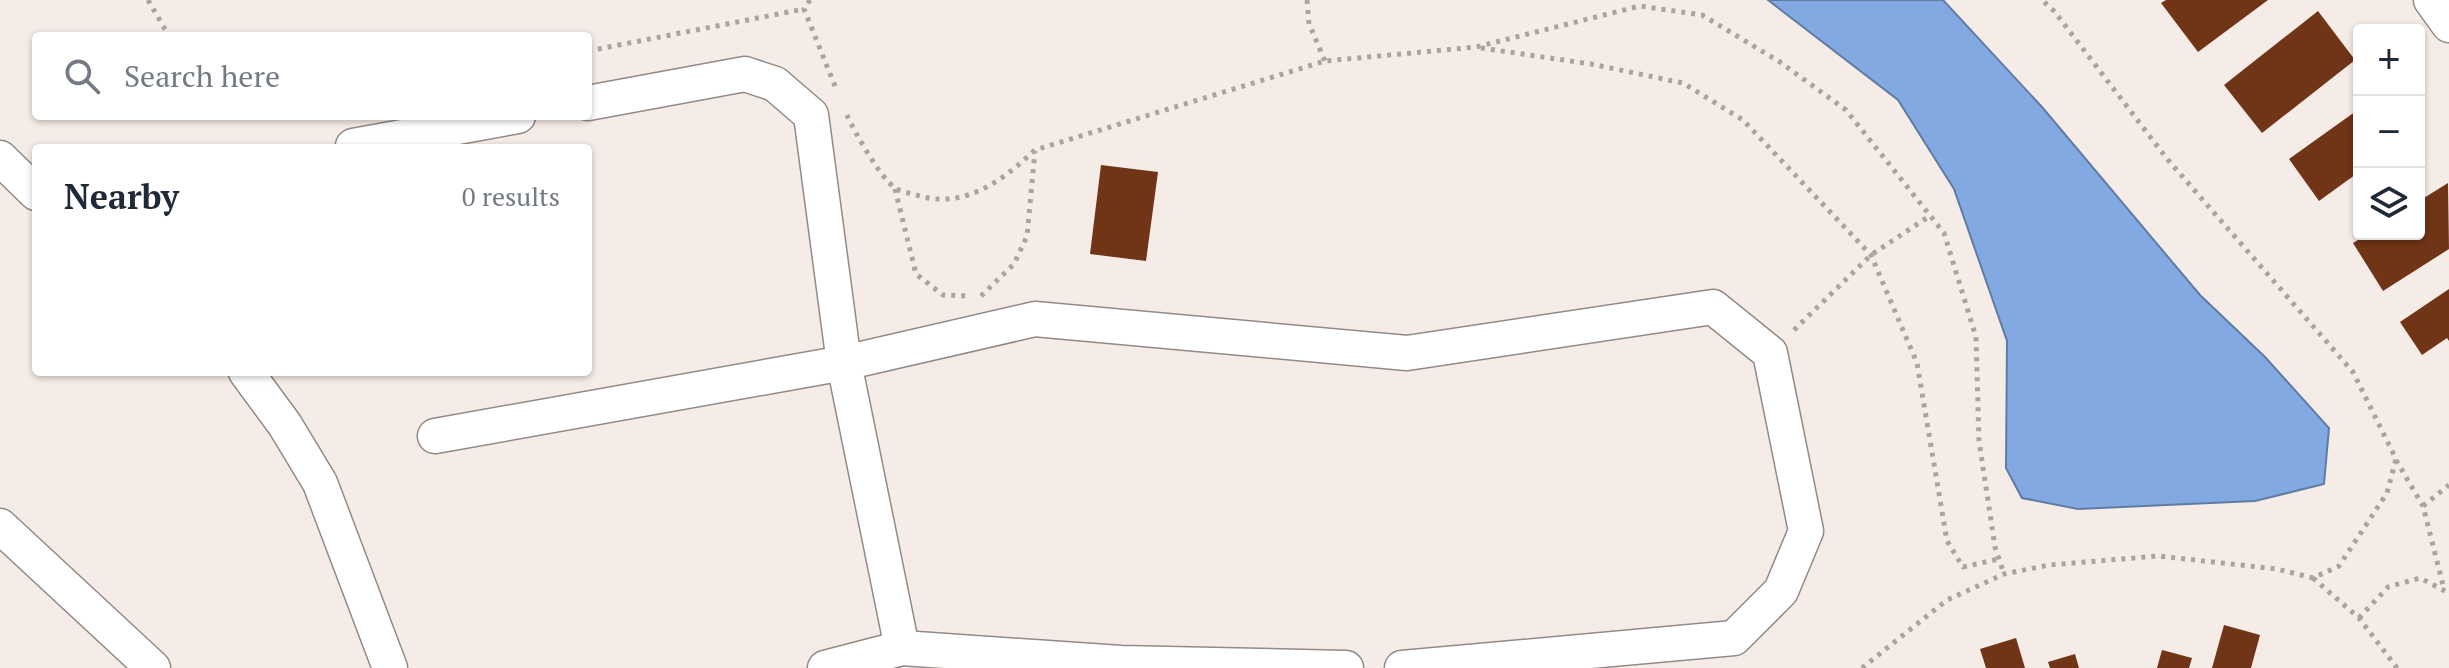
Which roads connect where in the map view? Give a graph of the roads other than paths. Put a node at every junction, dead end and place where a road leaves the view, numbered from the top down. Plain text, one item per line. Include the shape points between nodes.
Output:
1 (2431, 0) edge
2 (2449, 25) edge
3 (592, 102) edge
4 (496, 120) edge
5 (364, 144) edge
6 (0, 158) edge
7 (32, 189) edge
8 (844, 363) junction
9 (249, 376) edge
10 (435, 436) dead end
11 (0, 526) edge
12 (902, 648) junction
13 (153, 668) edge
14 (390, 668) edge
15 (825, 668) edge
16 (1346, 668) edge
17 (1402, 668) edge

1 - 2 street
3 - 8 street via 745,74 775,84 811,115
4 - 5 street
6 - 7 street
8 - 10 street
8 - 12 street
8 - 17 street via 1035,319 1407,353 1713,307 1770,353 1806,531 1781,591 1734,638
9 - 14 street via 320,483
11 - 13 street
12 - 15 street
12 - 16 street via 1121,663

